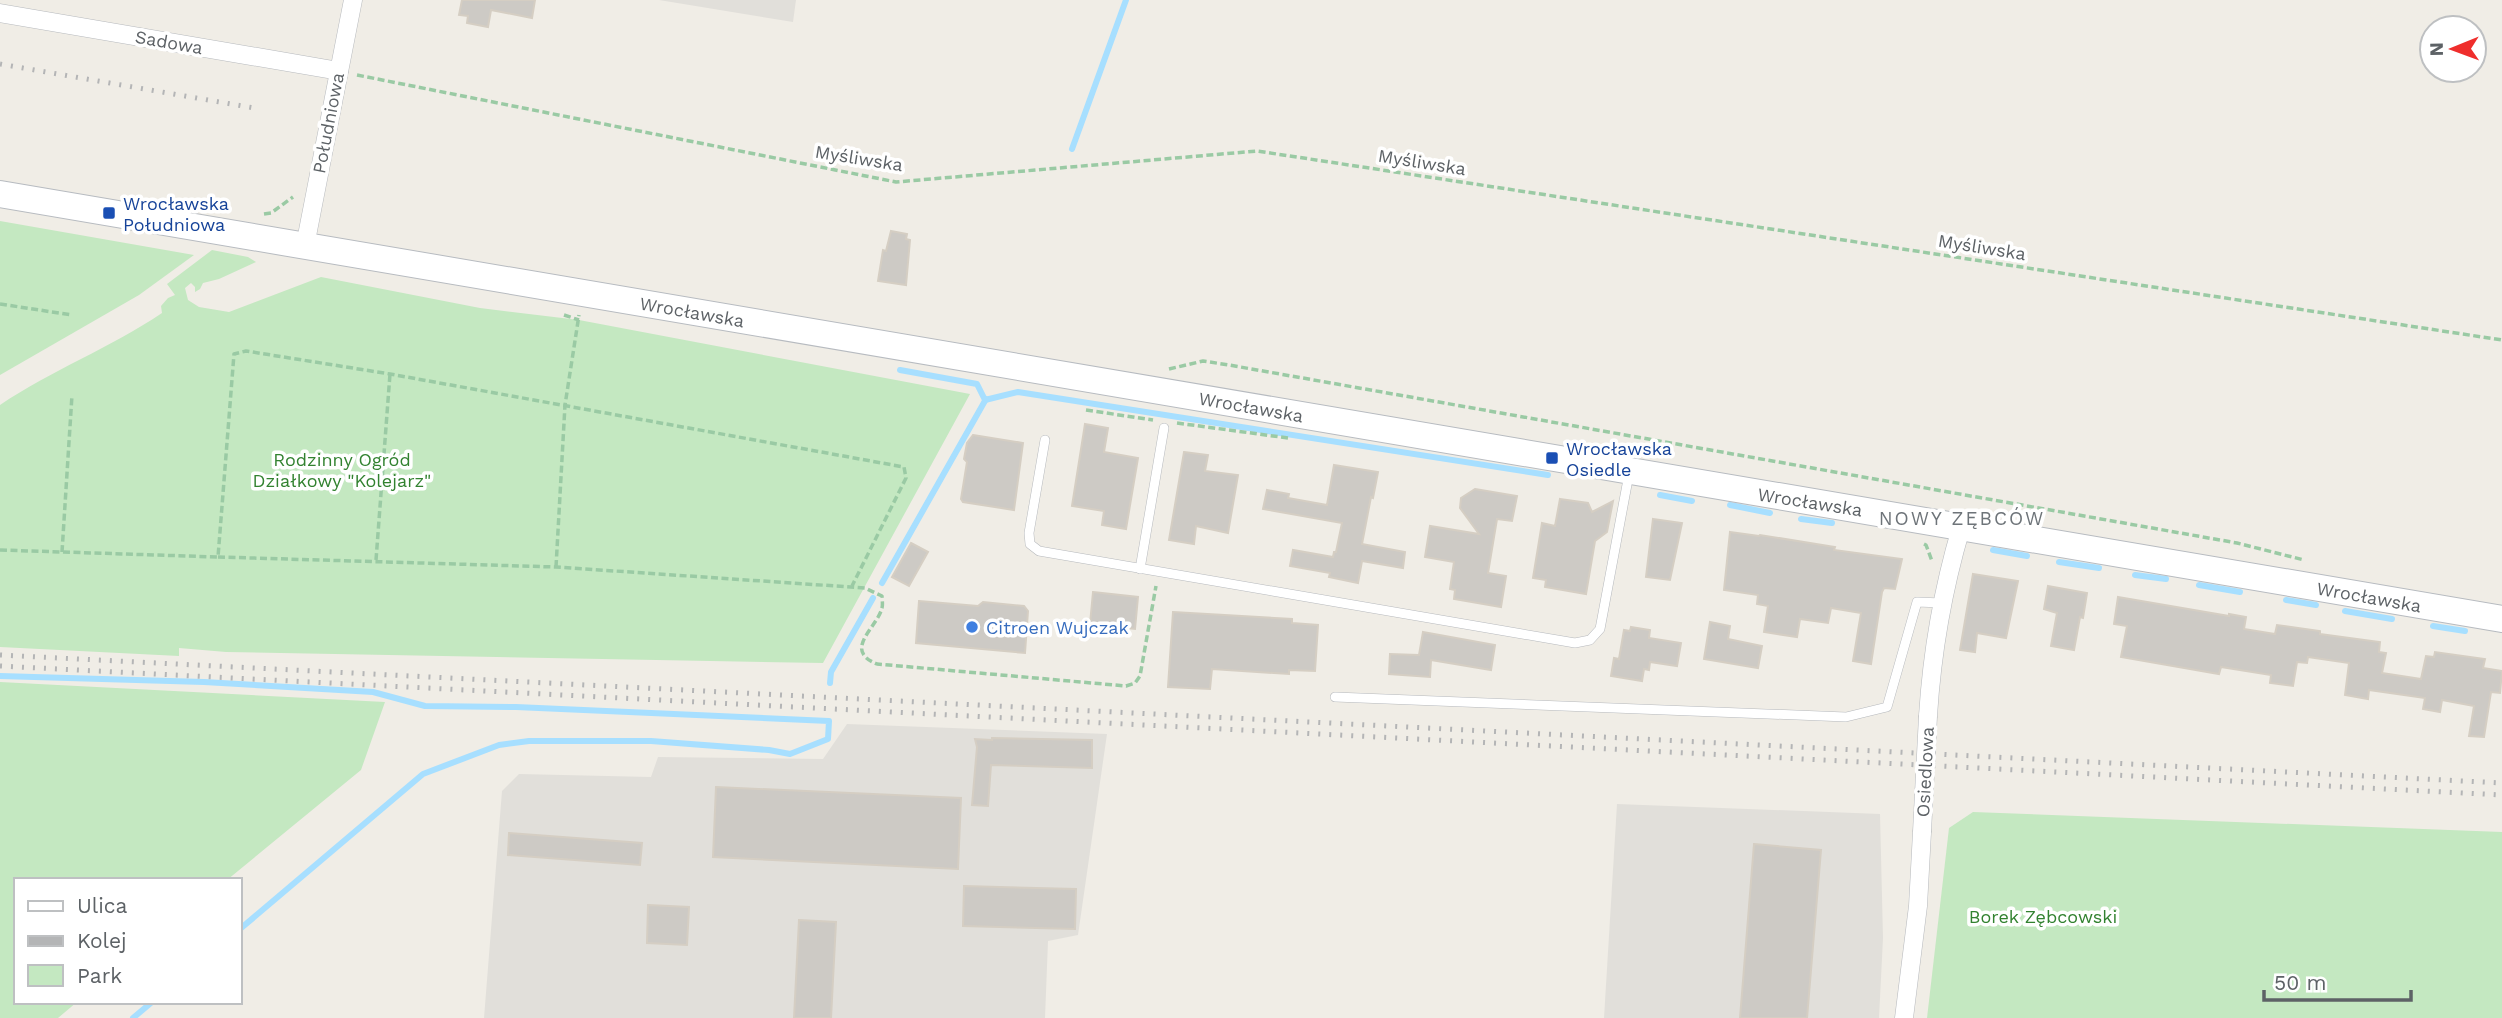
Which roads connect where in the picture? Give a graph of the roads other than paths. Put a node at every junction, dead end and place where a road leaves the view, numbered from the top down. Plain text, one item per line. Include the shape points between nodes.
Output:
1 (353, 0) edge
2 (0, 13) edge
3 (339, 71) junction
4 (0, 194) edge
5 (306, 240) junction
6 (1164, 428) dead end
7 (1045, 440) dead end
8 (1630, 472) junction
9 (1961, 528) junction
10 (1140, 569) junction
11 (1942, 603) junction
12 (2502, 619) edge
13 (1335, 697) dead end
14 (1904, 1018) edge

1 - 3 street, Południowa
2 - 3 street, Sadowa
3 - 5 street, Południowa
4 - 5 main road, Wrocławska via 252,237
5 - 8 main road, Wrocławska via 347,253
6 - 10 lane
7 - 10 lane via 1030,544 1039,551
8 - 9 main road, Wrocławska
8 - 10 lane via 1600,629 1590,640 1575,643
9 - 11 street, Osiedlowa
9 - 12 main road, Wrocławska
11 - 13 lane via 1916,602 1887,707 1846,717
11 - 14 street, Osiedlowa, bridge via 1930,678 1923,832

